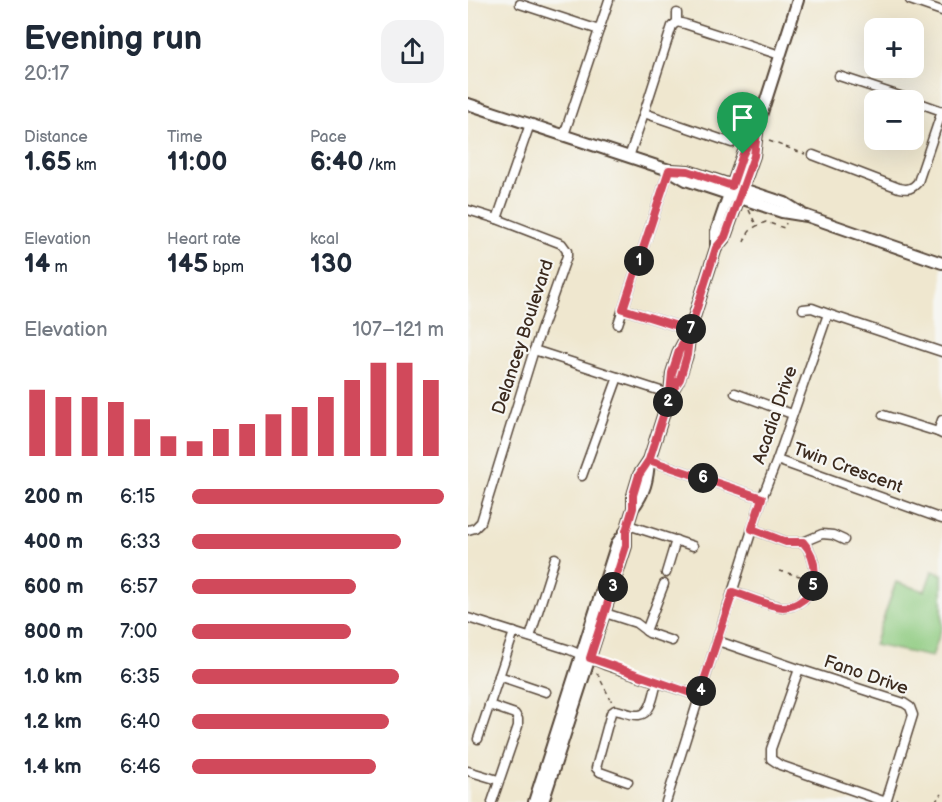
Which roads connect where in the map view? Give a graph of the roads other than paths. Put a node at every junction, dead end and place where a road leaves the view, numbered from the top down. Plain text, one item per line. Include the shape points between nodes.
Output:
1 (609, 0) edge
2 (798, 0) edge
3 (910, 0) edge
4 (520, 4) dead end
5 (942, 11) edge
6 (677, 13) dead end
7 (677, 22) junction
8 (598, 30) junction
9 (780, 55) junction
10 (839, 76) dead end
11 (880, 90) edge
12 (468, 104) edge
13 (924, 105) edge
14 (942, 111) edge
15 (644, 113) junction
16 (530, 124) junction
17 (564, 135) junction
18 (732, 143) dead end
19 (813, 155) road end
20 (629, 157) junction
21 (669, 170) junction
22 (736, 192) junction
23 (468, 210) edge
24 (497, 219) junction
25 (942, 263) edge
26 (623, 309) junction
27 (803, 309) dead end
28 (828, 314) junction
29 (618, 324) dead end
30 (690, 330) junction
31 (534, 350) junction
32 (942, 352) edge
33 (618, 377) junction
34 (735, 393) dead end
35 (670, 394) junction
36 (792, 414) junction
37 (883, 415) dead end
38 (942, 420) edge
39 (940, 433) edge
40 (649, 460) junction
41 (777, 460) junction
42 (582, 476) dead end
43 (762, 498) junction
44 (942, 519) edge
45 (627, 528) junction
46 (752, 529) junction
47 (468, 530) edge
48 (676, 540) junction
49 (844, 540) dead end
50 (803, 542) junction
51 (693, 546) dead end
52 (555, 558) dead end
53 (666, 573) dead end
54 (664, 584) dead end
55 (733, 592) junction
56 (605, 613) junction
57 (468, 618) edge
58 (646, 631) junction
59 (514, 632) junction
60 (530, 637) junction
61 (672, 641) dead end
62 (718, 641) junction
63 (585, 656) junction
64 (799, 669) junction
65 (499, 676) junction
66 (657, 682) junction
67 (546, 692) dead end
68 (699, 696) junction
69 (489, 705) junction
70 (478, 739) dead end
71 (468, 771) edge
72 (498, 780) junction
73 (628, 782) dead end
74 (492, 802) edge
75 (534, 802) edge
76 (543, 802) edge
77 (666, 802) edge
78 (886, 802) edge

1 - 8 street
2 - 9 main road
3 - 5 street
4 - 8 street
6 - 7 street
7 - 9 street
7 - 15 street via 672,26
8 - 17 street
9 - 22 main road via 758,125 754,156
10 - 11 street
12 - 16 main road
13 - 14 street
14 - 19 street via 918,182 912,188 905,190
15 - 18 street
15 - 20 street
16 - 17 main road
16 - 24 street
17 - 20 main road
20 - 21 main road
21 - 22 main road via 686,180
21 - 26 street
22 - 25 main road via 785,203 807,216
22 - 30 main road via 716,232 716,248
23 - 24 street, Delancey Boulevard
24 - 31 street, Delancey Boulevard via 562,244 567,250
26 - 29 street
26 - 30 street
27 - 28 street
28 - 32 street
28 - 36 street, Acadia Drive
30 - 35 main road via 680,379
31 - 33 street
31 - 47 street, Delancey Boulevard via 481,522
33 - 35 street
33 - 42 street
34 - 36 street
35 - 40 main road
36 - 41 street, Acadia Drive
37 - 39 street
38 - 39 street
40 - 43 street
40 - 45 main road via 642,498 633,508
41 - 43 street, Acadia Drive
41 - 44 street, Twin Crescent
43 - 46 street, Acadia Drive
45 - 48 street
45 - 56 main road via 626,546
45 - 63 main road via 617,543
46 - 50 street via 786,542
46 - 55 street, Acadia Drive
48 - 51 street
48 - 53 street
49 - 50 street via 822,534
50 - 55 street via 811,553 814,569 813,583 804,599 782,607
52 - 60 street
54 - 58 street
55 - 62 street, Acadia Drive
56 - 58 street via 636,623
56 - 63 main road
57 - 59 street
58 - 61 street
59 - 60 street
59 - 65 street
60 - 63 street
62 - 64 street, Fano Drive
62 - 68 street, Acadia Drive
63 - 66 street
63 - 75 main road
63 - 76 main road
64 - 78 street, Fano Drive via 910,707 913,715
64 - 78 street via 771,759
65 - 67 street
65 - 69 street
66 - 68 street
66 - 73 street via 646,712 611,713 596,768
68 - 77 street, Acadia Drive
69 - 70 street
69 - 72 street via 515,714 518,719
71 - 72 street
72 - 74 street

